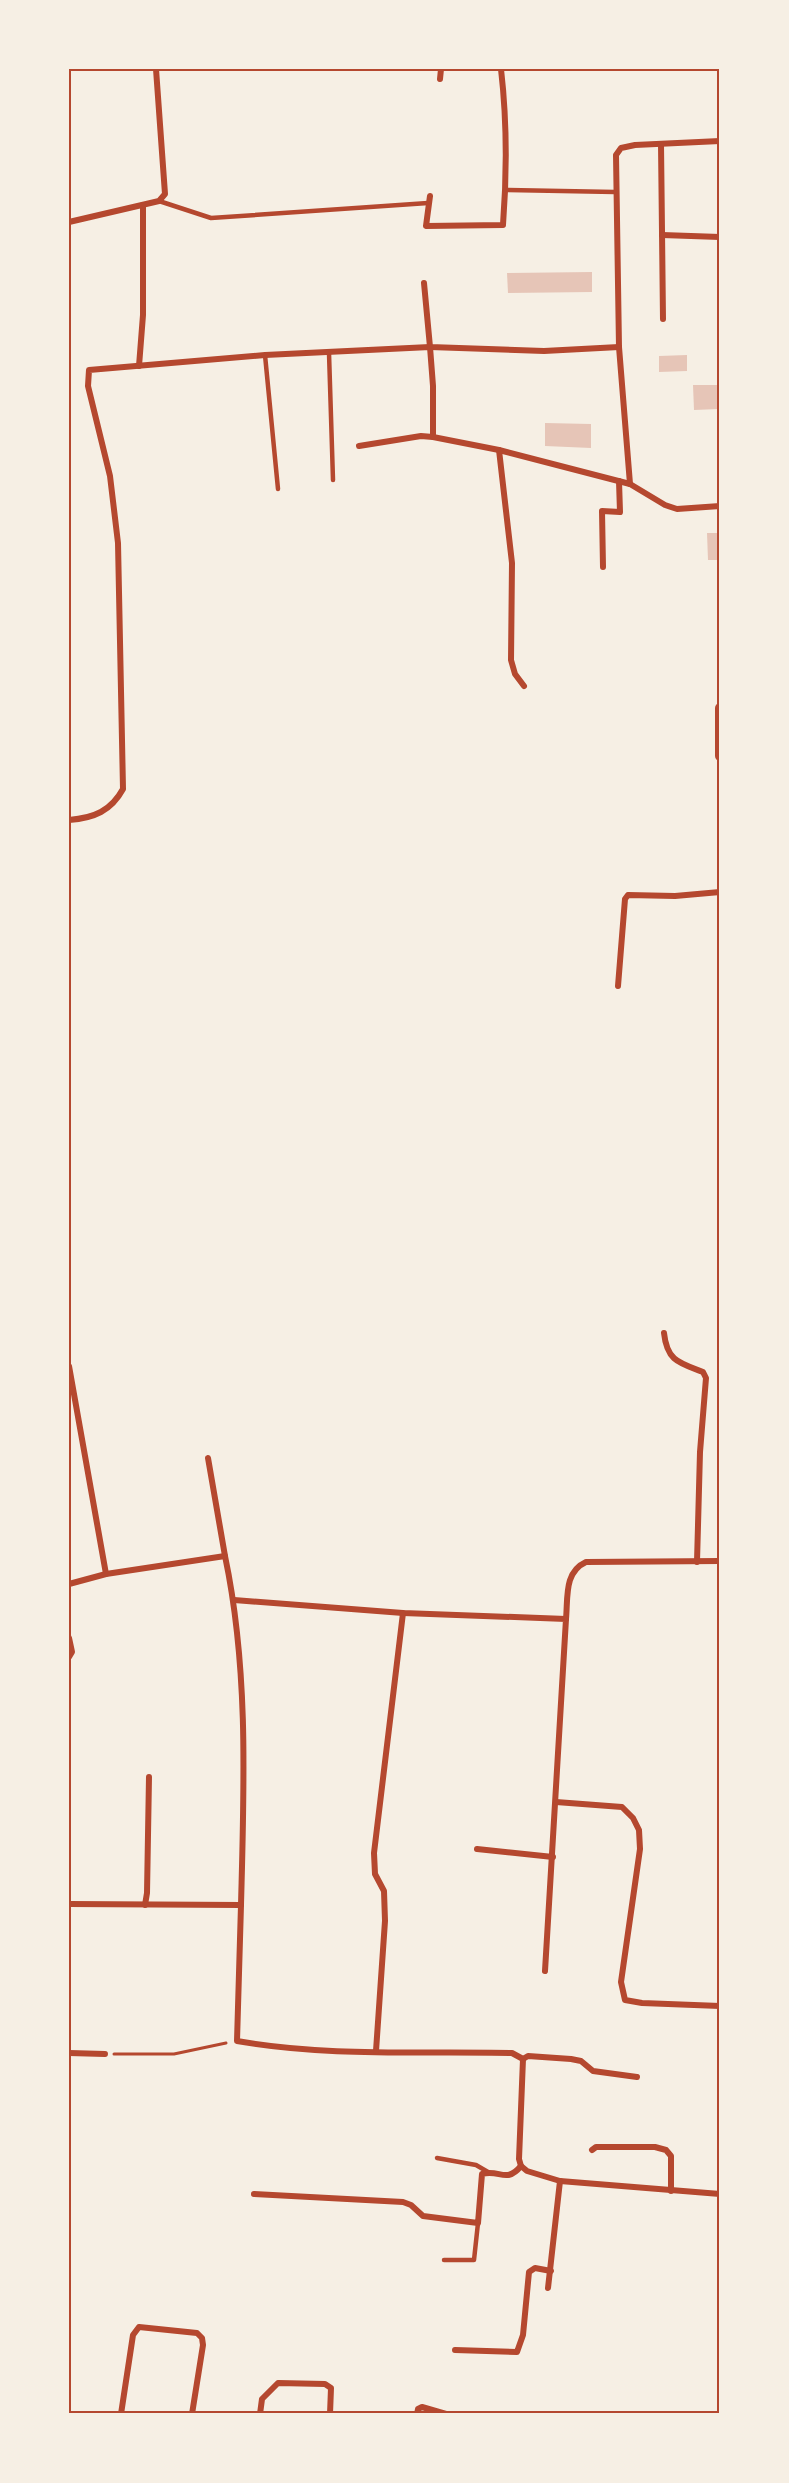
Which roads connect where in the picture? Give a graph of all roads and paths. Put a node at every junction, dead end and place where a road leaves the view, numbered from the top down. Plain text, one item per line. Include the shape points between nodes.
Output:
1 (156, 69) edge
2 (441, 69) edge
3 (501, 69) edge
4 (441, 79) dead end
5 (720, 141) edge
6 (661, 144) junction
7 (506, 190) junction
8 (615, 192) junction
9 (429, 196) dead end
10 (159, 201) junction
11 (428, 203) junction
12 (143, 205) junction
13 (69, 222) edge
14 (662, 235) junction
15 (720, 237) edge
16 (424, 283) dead end
17 (663, 319) dead end
18 (619, 346) junction
19 (430, 347) junction
20 (329, 353) junction
21 (265, 355) junction
22 (140, 366) junction
23 (433, 437) junction
24 (359, 446) dead end
25 (500, 450) junction
26 (333, 480) dead end
27 (619, 481) junction
28 (630, 484) junction
29 (278, 489) dead end
30 (720, 506) edge
31 (603, 567) dead end
32 (524, 686) dead end
33 (720, 708) edge
34 (720, 756) edge
35 (69, 820) edge
36 (720, 892) edge
37 (618, 986) dead end
38 (664, 1333) dead end
39 (69, 1366) edge
40 (208, 1458) dead end
41 (225, 1556) junction
42 (697, 1562) junction
43 (720, 1562) edge
44 (106, 1574) junction
45 (69, 1584) edge
46 (234, 1600) junction
47 (403, 1613) junction
48 (566, 1618) junction
49 (69, 1638) edge
50 (69, 1657) edge
51 (149, 1777) dead end
52 (556, 1802) junction
53 (477, 1849) dead end
54 (553, 1857) junction
55 (69, 1904) edge
56 (145, 1905) junction
57 (241, 1905) junction
58 (545, 1971) dead end
59 (720, 2006) edge
60 (237, 2041) junction
61 (376, 2051) junction
62 (69, 2053) edge
63 (105, 2054) joint
64 (523, 2059) junction
65 (637, 2077) dead end
66 (592, 2150) dead end
67 (437, 2158) dead end
68 (521, 2166) junction
69 (488, 2172) junction
70 (560, 2181) junction
71 (671, 2191) junction
72 (254, 2194) dead end
73 (720, 2194) edge
74 (478, 2223) junction
75 (444, 2260) dead end
76 (551, 2271) junction
77 (548, 2289) dead end
78 (455, 2349) dead end
79 (121, 2414) edge
80 (192, 2414) edge
81 (260, 2414) edge
82 (330, 2414) edge
83 (417, 2414) edge
84 (446, 2414) edge

1 - 10 street via 165,194
2 - 4 street
3 - 7 street
5 - 6 street
6 - 8 street via 621,148 616,155
6 - 14 street
7 - 8 lane
7 - 11 street via 503,225 426,226
8 - 18 street
9 - 11 street
10 - 11 lane via 210,218
10 - 12 street
12 - 13 street
12 - 22 street
14 - 15 street
14 - 17 street
16 - 19 street
18 - 19 street via 543,351
18 - 28 street
19 - 20 street
19 - 23 street
20 - 21 street
20 - 26 lane
21 - 22 street
21 - 29 lane
22 - 35 street via 89,369 88,386 110,476 118,543 123,789 115,804 96,815
23 - 24 street
23 - 25 street
25 - 27 street
25 - 32 street via 512,563 511,660
27 - 28 street
27 - 31 street via 620,512 602,511
28 - 30 street via 677,509
33 - 34 street
36 - 37 street via 628,895
38 - 42 street via 671,1358 703,1372 706,1378
39 - 44 street
40 - 41 street
41 - 44 street
41 - 46 street
42 - 43 street
42 - 48 street via 586,1562 571,1574
44 - 45 street
46 - 47 street
46 - 57 street via 244,1779
47 - 48 street
47 - 61 street via 374,1853 375,1874 384,1891 385,1921
48 - 52 street
49 - 50 street
51 - 56 street
52 - 54 street
52 - 59 street via 622,1807 639,1830 640,1849 621,1982 625,2000
53 - 54 street
54 - 58 street
55 - 56 street
56 - 57 street
57 - 60 street
60 - 61 street via 317,2050
60 - 63 path via 174,2054
61 - 64 street via 512,2053
62 - 63 street
64 - 65 street via 571,2059 581,2061 593,2071
64 - 68 street
66 - 71 street via 655,2146 666,2150 671,2156
67 - 69 lane via 476,2165
68 - 69 street via 507,2176
68 - 70 street
69 - 74 street via 482,2174
70 - 71 street
70 - 76 street
71 - 73 street
72 - 74 street via 403,2202 423,2216
74 - 75 lane via 474,2260
76 - 77 street
76 - 78 street via 535,2268 529,2272 523,2335 517,2352
79 - 80 street via 133,2335 139,2327 197,2333 202,2338
81 - 82 street via 262,2399 278,2384 325,2384 331,2388
83 - 84 street via 422,2407

